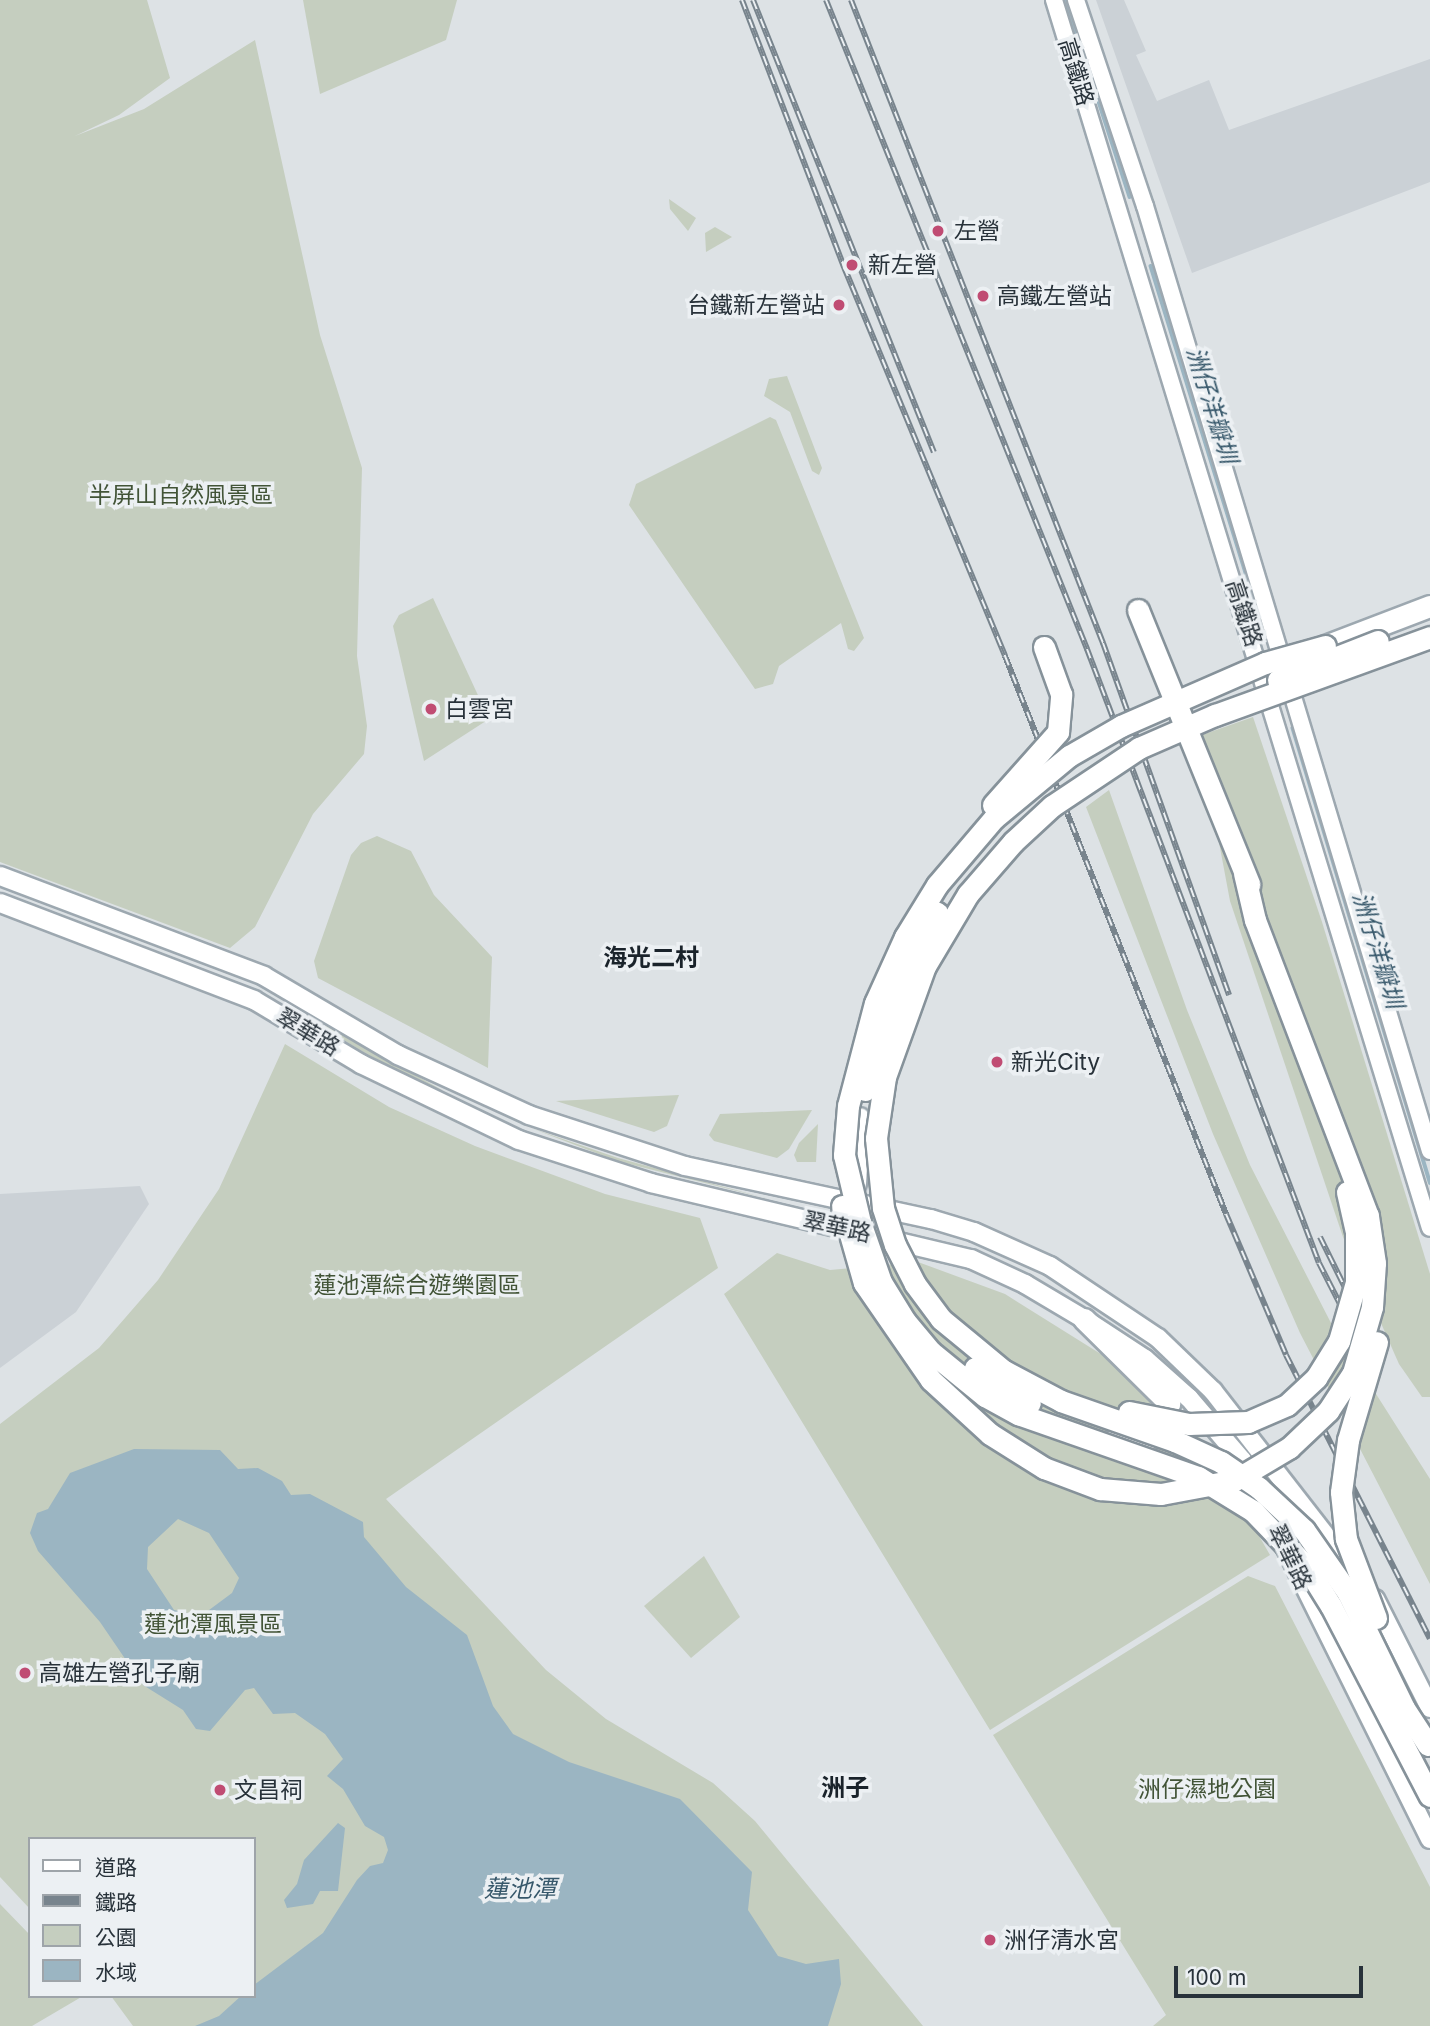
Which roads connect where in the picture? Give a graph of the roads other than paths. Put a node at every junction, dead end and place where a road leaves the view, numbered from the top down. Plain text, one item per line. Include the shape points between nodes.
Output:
1 (1054, 0) edge
2 (1076, 0) edge
3 (1430, 606) edge
4 (1430, 623) edge
5 (1430, 637) edge
6 (1325, 646) junction
7 (1044, 647) dead end
8 (1215, 715) junction
9 (1244, 873) junction
10 (0, 876) edge
11 (937, 885) junction
12 (0, 903) edge
13 (925, 966) junction
14 (1430, 1151) edge
15 (844, 1155) junction
16 (855, 1203) junction
17 (1430, 1228) edge
18 (859, 1230) junction
19 (1084, 1319) junction
20 (1031, 1385) junction
21 (1430, 1708) edge
22 (1429, 1747) edge
23 (1430, 1796) edge
24 (1430, 1839) edge

1 - 17 street, 高鐵路
2 - 14 street, 高鐵路 via 1145,206
3 - 6 highway
4 - 8 highway, bridge via 1313,664
5 - 8 highway, bridge
6 - 11 highway, bridge via 1265,663 1121,726 1069,756 994,818
6 - 16 highway, bridge via 1160,719 1091,756 1034,797 994,836 956,882 922,936 892,1001 859,1118
7 - 11 highway, bridge via 1061,694 1058,732 1003,791
8 - 13 highway, bridge via 1139,748 1052,806 968,894
9 - 15 highway, bridge via 1255,920 1368,1216 1375,1263 1372,1307 1353,1373 1328,1411 1289,1448 1235,1480 1150,1494 1100,1489 1067,1478 1004,1444 931,1380 864,1283 840,1195
9 - 20 highway, bridge via 1132,613 1335,1152 1356,1232 1356,1282 1339,1341 1316,1378 1287,1405 1248,1422 1207,1425 1152,1418
9 - 22 highway, bridge via 1329,1075 1378,1212 1385,1251 1381,1321 1348,1440 1342,1504 1346,1539 1361,1584 1416,1706
10 - 16 main road, 翠華路 via 264,976 398,1055 529,1115 685,1166
11 - 15 highway, bridge via 905,937 875,1003 848,1106
12 - 18 main road, 翠華路 via 254,1000 361,1064 519,1140 651,1183
13 - 19 highway, bridge via 898,1007 866,1115 865,1171 883,1251 929,1326 980,1372 1050,1414 1117,1435 1143,1440 1157,1436 1169,1403
13 - 20 highway, bridge via 880,1102 876,1138 883,1208 915,1284 941,1319 1003,1371
15 - 23 highway, bridge via 881,1282 931,1352 985,1396 1018,1414 1198,1477 1254,1511 1306,1566 1331,1606
16 - 18 highway
16 - 21 main road, 翠華路 via 931,1219 1010,1247 1080,1283 1158,1338 1213,1391 1378,1604
18 - 19 main road, 翠華路 via 971,1259
19 - 24 main road, 翠華路 via 1145,1359 1189,1398 1242,1460
20 - 22 highway, bridge via 1060,1401 1175,1441 1221,1462 1259,1488 1304,1530 1348,1593 1404,1708

